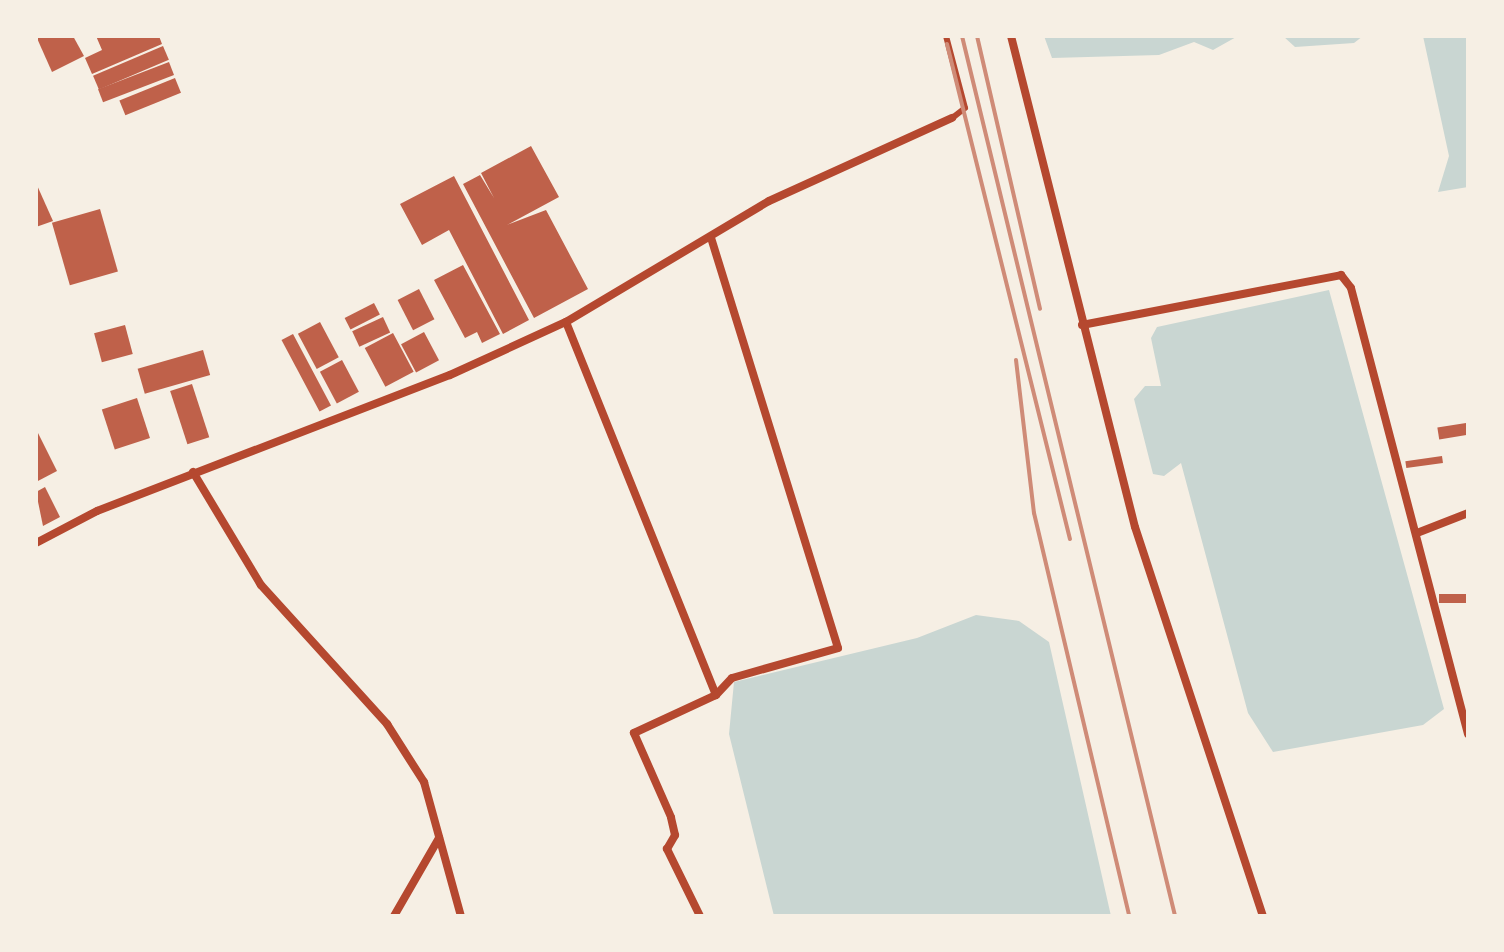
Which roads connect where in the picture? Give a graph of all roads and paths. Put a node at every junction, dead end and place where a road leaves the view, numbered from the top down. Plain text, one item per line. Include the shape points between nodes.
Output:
1 (946, 36) edge
2 (1011, 36) edge
3 (952, 118) joint
4 (711, 238) junction
5 (566, 322) junction
6 (1082, 325) junction
7 (193, 472) junction
8 (1468, 513) edge
9 (1417, 533) junction
10 (36, 543) edge
11 (716, 695) junction
12 (1468, 734) edge
13 (439, 838) junction
14 (1263, 915) edge
15 (394, 916) edge
16 (461, 916) edge
17 (700, 916) edge

1 - 3 street via 965,108
2 - 6 street
3 - 4 street via 769,201
4 - 5 street
4 - 11 street via 838,648 737,676
5 - 7 street via 450,375
5 - 11 street
6 - 9 street via 1341,275 1351,288
6 - 14 street via 1171,649
7 - 10 street
7 - 13 street via 261,585 387,724 424,782
8 - 9 street
9 - 12 street
11 - 17 street via 634,733 671,817 667,849
13 - 15 street
13 - 16 street

